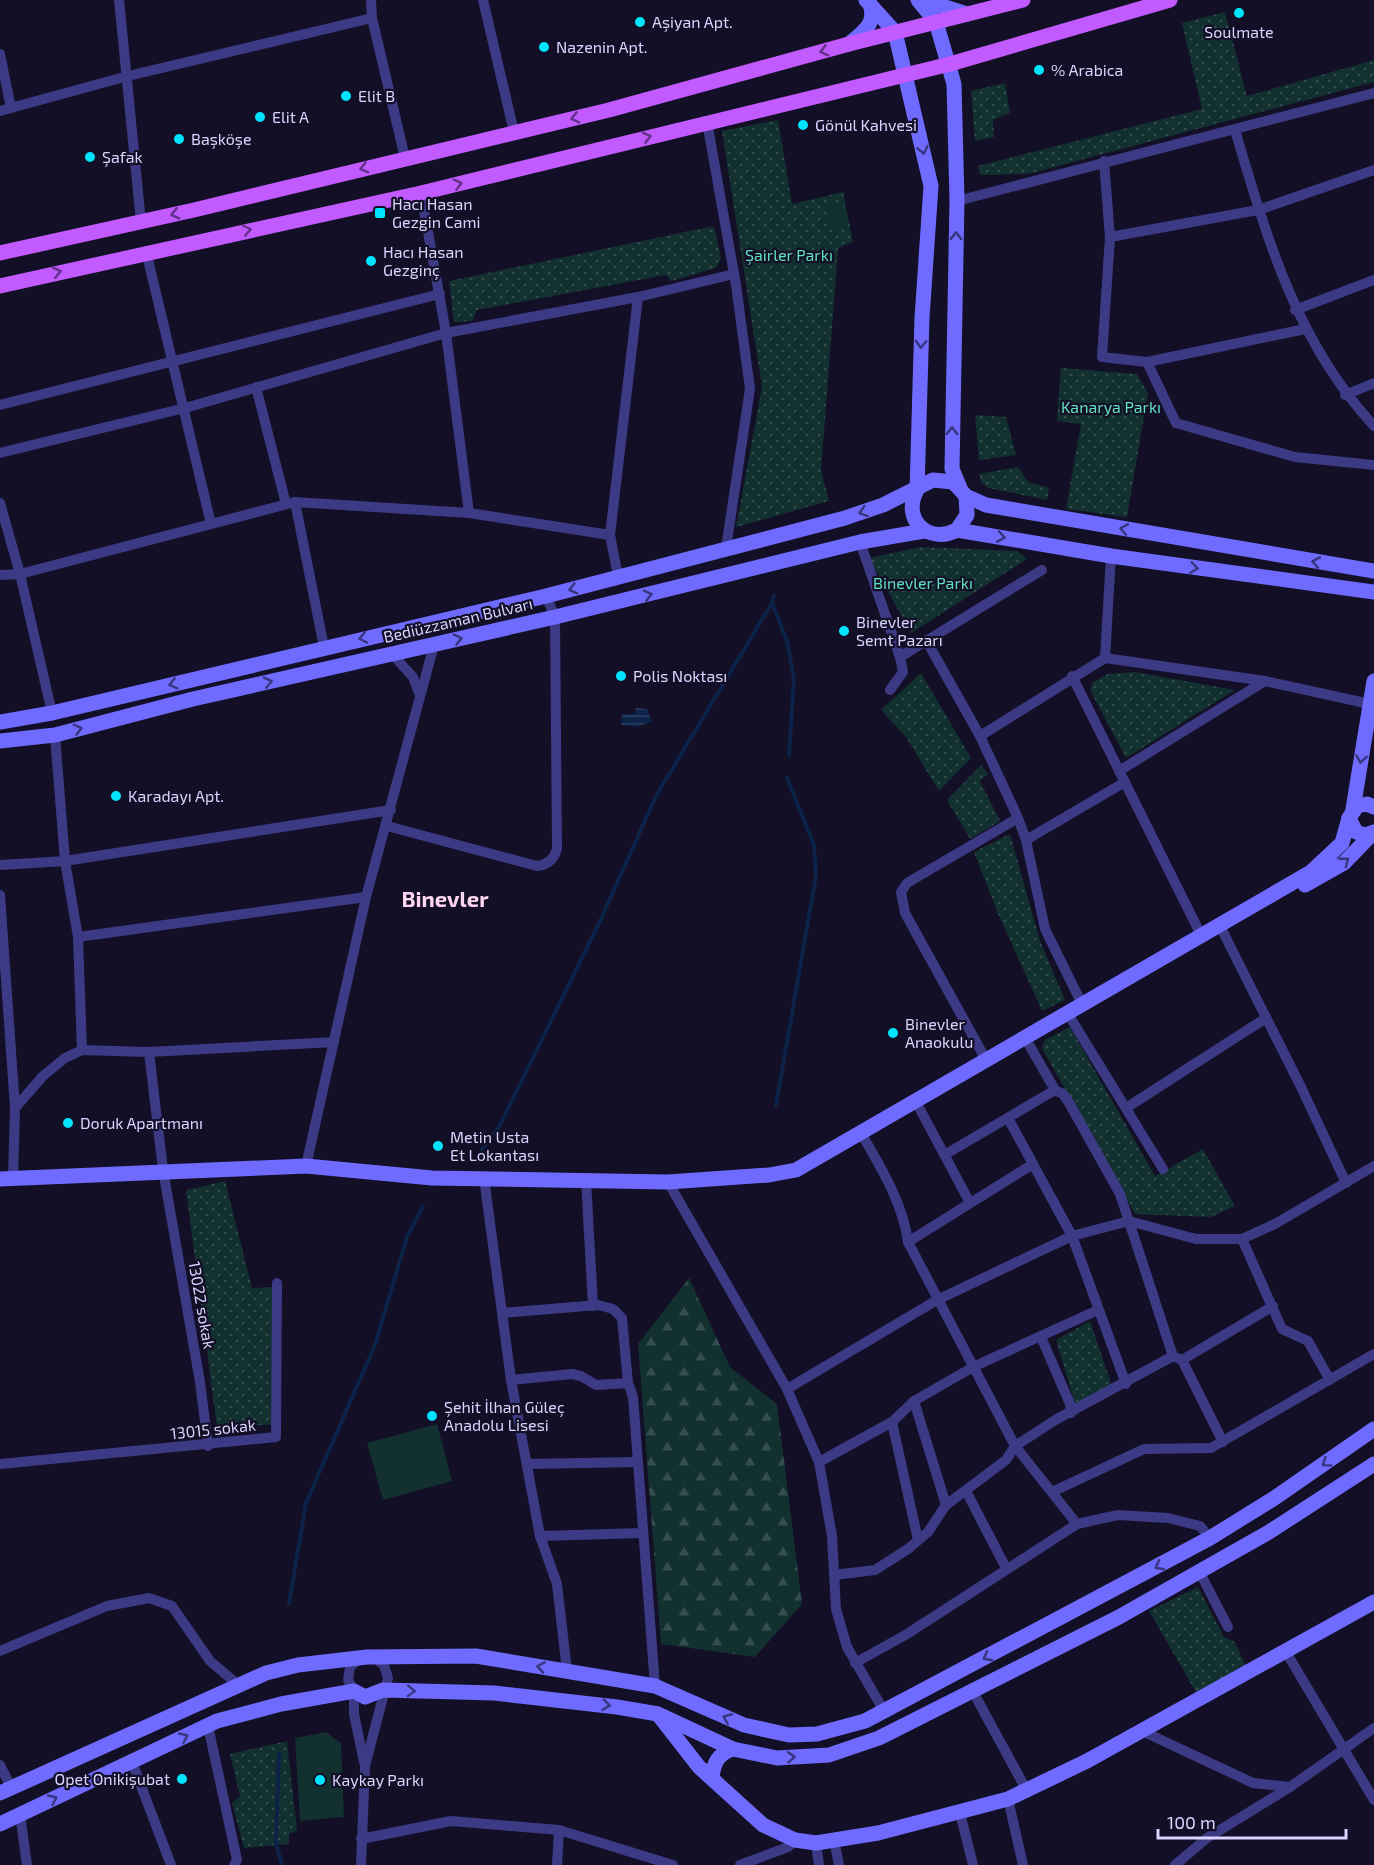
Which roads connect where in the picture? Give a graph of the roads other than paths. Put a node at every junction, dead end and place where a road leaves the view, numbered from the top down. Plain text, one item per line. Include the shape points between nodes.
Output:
1 (119, 0) edge
2 (371, 0) edge
3 (483, 0) edge
4 (918, 0) edge
5 (922, 0) edge
6 (1023, 0) edge
7 (1170, 0) edge
8 (868, 2) edge
9 (967, 15) junction
10 (372, 18) junction
11 (936, 22) junction
12 (894, 32) junction
13 (849, 44) junction
14 (0, 54) edge
15 (950, 64) junction
16 (906, 74) junction
17 (128, 76) junction
18 (1374, 93) edge
19 (5, 109) edge
20 (707, 122) junction
21 (1235, 130) junction
22 (514, 132) junction
23 (405, 158) junction
24 (1104, 161) junction
25 (1374, 170) edge
26 (421, 193) junction
27 (957, 201) junction
28 (1258, 210) junction
29 (141, 222) junction
30 (1110, 237) junction
31 (146, 251) junction
32 (0, 253) edge
33 (734, 274) junction
34 (1374, 280) edge
35 (0, 286) edge
36 (440, 294) junction
37 (638, 297) junction
38 (1295, 310) junction
39 (1305, 329) junction
40 (446, 333) junction
41 (174, 360) junction
42 (1147, 362) junction
43 (1374, 383) edge
44 (256, 387) junction
45 (1345, 395) junction
46 (0, 405) edge
47 (186, 408) junction
48 (1374, 426) edge
49 (0, 453) edge
50 (1374, 465) edge
51 (917, 490) junction
52 (963, 492) junction
53 (0, 503) edge
54 (291, 503) junction
55 (469, 513) junction
56 (212, 524) junction
57 (957, 530) junction
58 (924, 531) junction
59 (610, 535) junction
60 (860, 542) junction
61 (726, 548) junction
62 (1111, 556) junction
63 (1042, 570) dead end
64 (1374, 571) edge
65 (20, 574) junction
66 (0, 575) edge
67 (618, 576) junction
68 (1374, 592) edge
69 (546, 596) junction
70 (555, 617) junction
71 (927, 640) junction
72 (434, 645) junction
73 (324, 647) junction
74 (392, 654) junction
75 (900, 657) junction
76 (1105, 658) junction
77 (1072, 676) junction
78 (1265, 681) junction
79 (1374, 681) edge
80 (891, 690) dead end
81 (419, 693) junction
82 (1370, 704) junction
83 (52, 713) junction
84 (0, 722) edge
85 (55, 735) junction
86 (980, 736) junction
87 (0, 741) edge
88 (1119, 771) junction
89 (1125, 782) junction
90 (1374, 807) edge
91 (391, 810) junction
92 (1351, 814) junction
93 (1018, 818) junction
94 (387, 826) junction
95 (1374, 832) edge
96 (1026, 840) junction
97 (65, 861) junction
98 (0, 865) edge
99 (0, 895) edge
100 (366, 897) junction
101 (1237, 915) junction
102 (1220, 926) junction
103 (78, 937) junction
104 (1202, 937) junction
105 (1083, 1006) junction
106 (1068, 1014) junction
107 (1266, 1018) junction
108 (1024, 1036) junction
109 (334, 1041) junction
110 (82, 1050) junction
111 (149, 1052) junction
112 (985, 1058) junction
113 (1054, 1090) junction
114 (915, 1100) junction
115 (15, 1108) junction
116 (1126, 1108) junction
117 (1008, 1118) junction
118 (861, 1132) junction
119 (946, 1154) junction
120 (1033, 1164) junction
121 (306, 1166) junction
122 (1374, 1166) edge
123 (1163, 1169) dead end
124 (163, 1170) junction
125 (7, 1178) edge
126 (484, 1178) junction
127 (586, 1180) junction
128 (668, 1182) junction
129 (1346, 1183) junction
130 (969, 1201) junction
131 (1129, 1221) junction
132 (1072, 1236) junction
133 (1242, 1239) junction
134 (908, 1242) junction
135 (277, 1283) dead end
136 (937, 1300) junction
137 (593, 1306) junction
138 (1273, 1306) junction
139 (1098, 1310) junction
140 (501, 1313) junction
141 (1041, 1337) junction
142 (1374, 1354) edge
143 (1177, 1358) junction
144 (975, 1366) junction
145 (511, 1380) junction
146 (1330, 1380) junction
147 (628, 1383) junction
148 (1126, 1384) junction
149 (787, 1389) junction
150 (914, 1401) junction
151 (1071, 1413) junction
152 (892, 1422) junction
153 (1374, 1429) edge
154 (1223, 1442) junction
155 (208, 1446) junction
156 (1015, 1446) junction
157 (637, 1462) junction
158 (819, 1462) junction
159 (0, 1464) edge
160 (527, 1464) junction
161 (1374, 1464) edge
162 (966, 1491) junction
163 (1052, 1492) junction
164 (946, 1505) junction
165 (1077, 1524) junction
166 (643, 1533) junction
167 (540, 1536) junction
168 (1210, 1538) junction
169 (918, 1540) junction
170 (1006, 1568) junction
171 (1200, 1573) junction
172 (834, 1575) junction
173 (1374, 1602) edge
174 (1227, 1627) dead end
175 (0, 1651) edge
176 (1286, 1652) junction
177 (366, 1658) junction
178 (855, 1663) junction
179 (567, 1671) junction
180 (237, 1684) junction
181 (655, 1686) junction
182 (383, 1690) junction
183 (972, 1690) junction
184 (354, 1691) junction
185 (884, 1711) junction
186 (658, 1714) junction
187 (208, 1726) junction
188 (1374, 1728) edge
189 (1140, 1730) junction
190 (733, 1749) junction
191 (1342, 1750) junction
192 (132, 1762) junction
193 (0, 1765) edge
194 (365, 1766) junction
195 (711, 1778) junction
196 (1290, 1787) junction
197 (5, 1790) edge
198 (1027, 1791) junction
199 (1008, 1799) junction
200 (1374, 1800) edge
201 (960, 1813) junction
202 (20, 1815) junction
203 (0, 1824) edge
204 (559, 1830) junction
205 (361, 1839) junction
206 (795, 1840) junction
207 (834, 1840) junction
208 (816, 1843) junction
209 (668, 1864) edge
210 (27, 1865) edge
211 (171, 1865) edge
212 (234, 1865) edge
213 (361, 1865) edge
214 (557, 1865) edge
215 (740, 1865) edge
216 (819, 1865) edge
217 (839, 1865) edge
218 (973, 1865) edge
219 (1023, 1865) edge
220 (1176, 1865) edge

1 - 17 street
2 - 10 street
3 - 22 street
4 - 11 street
5 - 9 street
6 - 9 main road
7 - 15 main road
8 - 12 street
8 - 13 street via 872,21
9 - 11 main road
10 - 17 street
10 - 23 street
11 - 12 main road
11 - 15 street
12 - 13 main road
12 - 16 street
13 -> 22 main road
14 - 19 street
15 - 16 main road
15 - 27 street
16 - 20 main road
16 -> 51 street via 931,186
17 - 19 street
17 - 29 street
18 - 21 street
26 -> 20 main road
20 - 33 street
21 - 24 street
21 - 28 street
22 - 23 main road
23 -> 29 main road
24 - 27 street
24 - 30 street
25 - 28 street
31 -> 26 main road
26 - 36 street
52 -> 27 street via 952,469
28 - 30 street
28 - 38 street
29 - 32 main road
30 - 42 street via 1102,357
35 -> 31 main road
31 - 41 street
33 - 37 street
33 - 61 street via 750,389
34 - 38 street
36 - 40 street
36 - 41 street
37 - 40 street
37 - 59 street
38 - 39 street
39 - 42 street
39 - 45 street
40 - 44 street
40 - 55 street
41 - 46 street
41 - 47 street
42 - 50 street via 1176,423 1295,457
43 - 45 street
44 - 47 street
44 - 54 street
45 - 48 street
47 - 49 street
47 - 56 street
51 - 52 street via 943,479
51 - 58 street via 911,508 913,518
51 -> 61 street, Bediüzzaman Bulvarı via 845,518
52 - 57 street via 967,515
64 -> 52 street via 986,505
53 - 65 street
54 - 55 street
54 - 56 street
54 - 73 street
55 - 59 street
56 - 65 street
57 - 58 street via 941,536
57 -> 62 street
58 - 60 street, Bediüzzaman Bulvarı
59 - 67 street
70 -> 60 street, Bediüzzaman Bulvarı
60 - 75 street
61 - 67 street, Bediüzzaman Bulvarı
62 -> 68 street
62 - 76 street
63 - 71 street
65 - 66 street
65 - 83 street
67 -> 69 street, Bediüzzaman Bulvarı
69 - 70 street
69 -> 73 street, Bediüzzaman Bulvarı
72 -> 70 street, Bediüzzaman Bulvarı
70 - 94 street via 554,856 537,866
71 - 75 street
71 - 86 street
72 - 74 street, Bediüzzaman Bulvarı
72 - 81 street
73 -> 83 street, Bediüzzaman Bulvarı
74 - 81 street via 413,677
85 -> 74 street, Bediüzzaman Bulvarı
75 - 80 street via 903,672
76 - 77 street
76 - 78 street
77 - 86 street
77 - 88 street
78 - 82 street
78 - 88 street
79 - 82 street
81 - 91 street
82 -> 92 street
83 - 84 street, Bediüzzaman Bulvarı
85 - 87 street, Bediüzzaman Bulvarı
85 - 97 street
86 - 93 street
88 - 89 street
89 - 96 street
89 - 104 street
90 - 92 street via 1362,804
91 - 94 street
91 - 97 street
92 - 95 street via 1356,832
92 - 101 street via 1341,843 1311,872
93 - 96 street
93 - 112 street via 907,883 900,898
94 - 100 street
101 -> 95 street via 1278,901 1344,863
96 - 105 street via 1045,929
97 - 98 street
97 - 103 street
99 - 115 street
100 - 103 street
100 - 109 street
101 - 102 street
102 - 104 street
102 - 107 street
103 - 110 street
104 - 105 street
105 - 106 street
106 - 108 street
106 - 116 street
107 - 116 street
107 - 129 street
108 - 112 street
108 - 113 street
109 - 111 street
109 - 121 street
110 - 111 street
110 - 115 street via 43,1076
111 - 124 street, 13022 sokak
112 - 114 street
113 - 117 street
113 - 131 street via 1068,1101 1120,1194
114 - 118 street
114 - 119 street
115 - 125 street
116 - 123 street
117 - 119 street
117 - 120 street
118 - 128 street via 790,1172
118 - 134 street via 899,1208
119 - 130 street
120 - 130 street
120 - 132 street
121 - 124 street
121 - 126 street via 402,1176
122 - 129 street
124 - 125 street
124 - 155 street, 13022 sokak
126 - 127 street
126 - 140 street
127 - 128 street
127 - 137 street
128 - 149 street
129 - 133 street
130 - 134 street
131 - 132 street
131 - 133 street via 1196,1239
131 - 143 street
132 - 136 street
132 - 139 street
133 - 138 street
134 - 136 street
135 - 155 street, 13015 sokak via 276,1437
136 - 144 street
136 - 149 street
137 - 140 street
137 - 147 street via 613,1309 622,1318
138 - 143 street
138 - 146 street via 1282,1329 1308,1341
139 - 141 street
139 - 148 street
140 - 145 street
141 - 144 street
141 - 151 street
142 - 146 street
143 - 148 street
143 - 154 street
144 - 150 street
144 - 156 street
145 - 147 street via 572,1374 596,1385
145 - 160 street
146 - 154 street
147 - 157 street via 633,1397
148 - 151 street
149 - 158 street
150 - 152 street
150 - 164 street
151 - 156 street
152 - 158 street
152 - 169 street
153 -> 168 street
154 - 163 street via 1211,1448 1144,1449
155 - 159 street, 13015 sokak
156 - 162 street via 1006,1460
156 - 163 street
157 - 160 street
157 - 166 street
158 - 172 street via 832,1536
160 - 167 street
161 - 171 street
162 - 164 street
162 - 170 street
163 - 165 street
164 - 169 street
165 - 168 street via 1119,1515 1167,1518 1200,1526
165 - 170 street
166 - 167 street
166 - 181 street
167 - 179 street via 557,1584
168 -> 185 street
169 - 172 street via 875,1570
170 - 178 street via 907,1634
171 - 174 street
171 - 183 street
172 - 178 street via 836,1609
173 - 176 street
175 - 180 street via 107,1606 149,1598 172,1606 210,1661
176 - 189 street
176 - 191 street
179 -> 177 street via 476,1656
177 - 180 street via 298,1665
177 - 182 street via 384,1665 387,1671
177 - 184 street via 354,1662 348,1673
178 - 185 street
179 - 181 street
180 - 197 street
185 -> 181 street via 865,1721 817,1734 789,1735 744,1725
182 - 184 street via 365,1697
182 -> 186 street via 494,1693
182 - 194 street
190 -> 183 street via 777,1758 829,1755 879,1738
183 - 198 street
184 - 187 street via 281,1704
184 - 194 street via 354,1714
186 - 190 street
186 - 195 street
192 -> 187 street
187 - 212 street via 237,1860
188 - 191 street
189 - 196 street via 1253,1783
189 - 198 street
190 - 195 street via 716,1759
191 - 196 street
191 - 200 street
202 -> 192 street
192 - 211 street
193 - 197 street
194 - 205 street
195 - 206 street via 763,1825
196 - 220 street via 1207,1838
198 - 199 street
199 - 201 street
199 - 219 street
201 - 207 street
201 - 218 street
202 - 203 street
202 - 210 street
204 - 205 street via 451,1821
204 - 209 street
204 - 214 street
205 - 213 street
206 - 208 street
206 - 215 street via 788,1847
207 - 208 street
207 - 217 street
208 - 216 street

